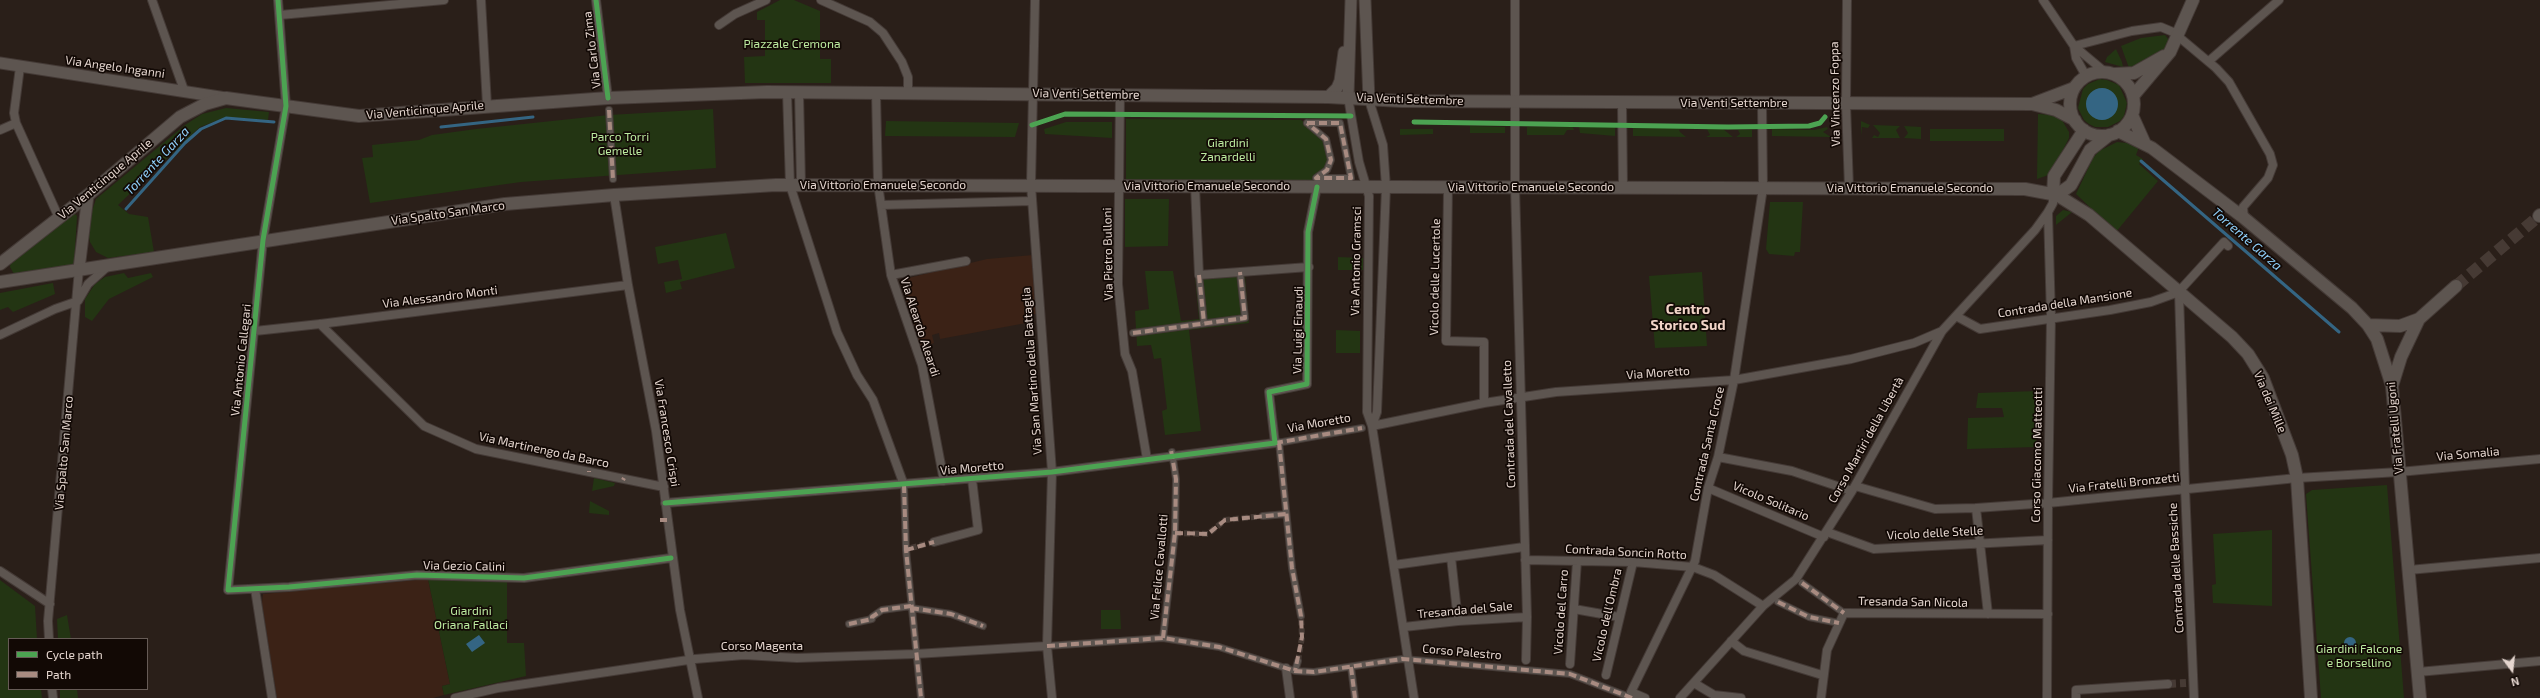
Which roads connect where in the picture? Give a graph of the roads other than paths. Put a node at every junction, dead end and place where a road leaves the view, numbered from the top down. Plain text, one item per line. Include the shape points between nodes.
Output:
1 (152, 0) edge
2 (278, 0) edge
3 (444, 0) edge
4 (481, 0) edge
5 (596, 0) edge
6 (766, 0) edge
7 (820, 0) edge
8 (1034, 0) edge
9 (1351, 0) edge
10 (1365, 0) edge
11 (1515, 0) edge
12 (1846, 0) edge
13 (2043, 0) edge
14 (2193, 0) edge
15 (2279, 0) edge
16 (280, 15) junction
17 (719, 25) dead end
18 (1349, 36) junction
19 (2177, 36) junction
20 (2074, 46) junction
21 (2170, 52) junction
22 (2209, 61) junction
23 (0, 63) edge
24 (20, 67) junction
25 (2110, 73) junction
26 (2086, 76) junction
27 (2074, 88) junction
28 (184, 90) junction
29 (793, 92) junction
30 (908, 92) junction
31 (876, 93) junction
32 (1033, 94) junction
33 (1120, 94) junction
34 (1328, 96) junction
35 (2133, 96) junction
36 (1348, 97) junction
37 (226, 98) junction
38 (1369, 100) junction
39 (1514, 102) junction
40 (1622, 102) junction
41 (608, 104) junction
42 (1762, 104) junction
43 (1846, 104) junction
44 (2032, 104) junction
45 (487, 105) junction
46 (286, 106) junction
47 (2132, 115) junction
48 (2075, 120) junction
49 (16, 123) junction
50 (1340, 123) joint
51 (0, 130) edge
52 (2084, 130) junction
53 (2113, 133) junction
54 (2145, 144) junction
55 (613, 179) dead end
56 (878, 184) junction
57 (795, 185) junction
58 (1031, 185) junction
59 (1119, 186) junction
60 (1195, 186) junction
61 (1317, 187) junction
62 (1368, 187) junction
63 (1386, 187) junction
64 (1448, 187) junction
65 (1515, 187) junction
66 (1623, 187) junction
67 (1763, 188) junction
68 (1849, 188) junction
69 (88, 195) junction
70 (614, 195) junction
71 (2054, 198) junction
72 (1032, 201) junction
73 (881, 205) junction
74 (2048, 212) junction
75 (59, 218) junction
76 (2244, 218) junction
77 (263, 240) junction
78 (2228, 246) dead end
79 (966, 261) dead end
80 (3, 262) edge
81 (109, 265) junction
82 (1309, 267) junction
83 (79, 270) junction
84 (1240, 272) junction
85 (891, 275) junction
86 (1199, 275) junction
87 (13, 280) junction
88 (0, 282) edge
89 (628, 285) junction
90 (2456, 286) tunnel mouth
91 (2181, 290) junction
92 (78, 301) junction
93 (1956, 316) junction
94 (2051, 317) junction
95 (2419, 319) junction
96 (1204, 323) junction
97 (320, 324) junction
98 (2368, 325) junction
99 (255, 330) junction
100 (1942, 331) junction
101 (1133, 334) dead end
102 (0, 335) edge
103 (1734, 380) junction
104 (2392, 386) junction
105 (1520, 397) junction
106 (1484, 402) junction
107 (1372, 426) junction
108 (1362, 428) dead end
109 (1277, 443) junction
110 (1172, 454) junction
111 (1718, 456) junction
112 (1147, 459) junction
113 (2540, 459) edge
114 (1052, 472) junction
115 (2399, 472) junction
116 (2297, 478) junction
117 (972, 479) junction
118 (944, 481) junction
119 (904, 484) junction
120 (664, 487) junction
121 (1708, 488) junction
122 (2185, 488) junction
123 (1853, 489) junction
124 (665, 503) junction
125 (2048, 503) junction
126 (1976, 508) junction
127 (1286, 511) junction
128 (1263, 516) tunnel mouth
129 (1826, 534) junction
130 (2048, 540) junction
131 (934, 542) tunnel mouth
132 (1980, 542) junction
133 (1524, 547) junction
134 (1451, 557) junction
135 (671, 558) junction
136 (2540, 558) edge
137 (1525, 560) junction
138 (1577, 561) junction
139 (1633, 562) junction
140 (1394, 566) junction
141 (1693, 567) junction
142 (2408, 570) junction
143 (0, 571) edge
144 (1802, 583) dead end
145 (255, 589) junction
146 (1778, 602) dead end
147 (50, 604) junction
148 (1764, 606) junction
149 (911, 607) junction
150 (1574, 609) junction
151 (1844, 613) junction
152 (1988, 614) junction
153 (2048, 614) junction
154 (1301, 616) tunnel mouth
155 (1527, 617) junction
156 (1619, 618) junction
157 (1458, 621) junction
158 (1839, 623) junction
159 (849, 624) dead end
160 (982, 626) dead end
161 (1404, 627) junction
162 (49, 638) edge
163 (1164, 638) junction
164 (1731, 641) junction
165 (1047, 646) junction
166 (915, 654) junction
167 (691, 659) junction
168 (1408, 660) junction
169 (1526, 660) dead end
170 (1298, 661) tunnel mouth
171 (2540, 661) edge
172 (1570, 664) dead end
173 (1351, 667) junction
174 (1286, 668) junction
175 (1295, 671) junction
176 (2418, 672) junction
177 (1606, 675) dead end
178 (1822, 675) junction
179 (1694, 683) junction
180 (2168, 684) tunnel mouth
181 (1632, 695) edge
182 (272, 698) edge
183 (455, 698) edge
184 (698, 698) edge
185 (921, 698) edge
186 (1052, 698) edge
187 (1290, 698) edge
188 (1355, 698) edge
189 (1414, 698) edge
190 (1645, 698) edge
191 (1680, 698) edge
192 (1741, 698) edge
193 (1821, 698) edge
194 (2047, 698) edge
195 (2076, 698) edge
196 (2194, 698) edge
197 (2311, 698) edge
198 (2420, 698) edge

1 - 28 street
2 - 16 street, Via Antonio Callegari
3 - 16 street
4 - 45 street
5 - 41 street, Via Carlo Zima
6 - 17 street via 735,14
7 - 30 street via 870,22 883,33 902,62 908,77
8 - 32 street, Via San Martino della Battaglia
9 - 18 street
10 - 38 street
11 - 39 street, Contrada del Cavalletto
12 - 43 street, Via Vincenzo Foppa
13 - 20 street
14 - 19 main road
15 - 22 street
16 - 46 street, Via Antonio Callegari
18 - 34 street via 1342,60 1340,81 1337,88
18 - 36 street
19 - 20 street via 2161,27 2132,30
19 - 21 main road
19 - 22 street
20 - 25 street
20 - 26 street via 2076,58
21 - 25 main road via 2134,73
21 - 35 main road
22 - 76 street via 2230,82 2270,154 2273,165 2268,178 2243,207
23 - 24 street, Via Angelo Inganni
24 - 28 street, Via Angelo Inganni
24 - 49 street via 14,113
25 - 26 main road
25 - 35 main road via 2128,85
26 - 27 main road
27 - 44 main road, Via Venti Settembre
27 - 48 main road via 2070,101
28 - 37 street, Via Angelo Inganni
29 - 31 main road, Via Venti Settembre
29 - 41 main road, Via Venticinque Aprile
29 - 57 street
29 - 57 street
30 - 31 main road, Via Venti Settembre
30 - 32 main road, Via Venti Settembre
31 - 56 street, Via Aleardo Aleardi
32 - 33 main road, Via Venti Settembre
32 - 58 street, Via San Martino della Battaglia
33 - 34 main road, Via Venti Settembre
33 - 59 street, Via Pietro Bulloni
34 - 36 main road, Via Venti Settembre
35 - 47 main road
36 - 38 main road, Via Venti Settembre
36 - 62 street, Via Antonio Gramsci via 1359,162
37 - 46 main road, Via Venticinque Aprile
37 - 69 main road, Via Venticinque Aprile via 205,104 180,117
38 - 39 main road, Via Venti Settembre
38 - 63 street, Via Antonio Gramsci via 1383,145
39 - 40 main road, Via Venti Settembre
39 - 65 street, Contrada del Cavalletto
40 - 42 main road, Via Venti Settembre
40 - 66 street, Via Vittorio Emanuele Secondo
41 - 45 main road, Via Venticinque Aprile
41 - 55 street
42 - 43 main road, Via Venti Settembre
42 - 67 street
43 - 44 main road, Via Venti Settembre
43 - 68 street, Via Vincenzo Foppa
44 - 48 main road, Via Venti Settembre via 2056,110
45 - 46 main road, Via Venticinque Aprile via 359,116
46 - 77 street, Via Antonio Callegari
47 - 53 main road via 2126,124
47 - 54 main road, Via Fratelli Ugoni
48 - 52 main road
49 - 51 street
49 - 75 street
50 - 50 street via 1308,123 1326,139 1331,160 1327,170 1316,178 1351,178
52 - 53 main road via 2100,135
52 - 71 main road via 2062,164
53 - 54 main road, Via Fratelli Ugoni
53 - 71 main road via 2090,150 2071,185
54 - 76 main road, Via Fratelli Ugoni
56 - 57 main road, Via Vittorio Emanuele Secondo
56 - 58 main road, Via Vittorio Emanuele Secondo
56 - 73 street, Via Aleardo Aleardi
57 - 70 main road, Via Spalto San Marco
57 - 119 street via 837,332 857,375 873,400
58 - 59 main road, Via Vittorio Emanuele Secondo
58 - 72 street, Via San Martino della Battaglia
59 - 60 main road, Via Vittorio Emanuele Secondo
59 - 112 street, Via Pietro Bulloni via 1118,284 1125,354 1132,371
60 - 61 main road, Via Vittorio Emanuele Secondo
60 - 86 street
61 - 62 main road, Via Vittorio Emanuele Secondo
61 - 82 street, Via Luigi Einaudi via 1308,232
62 - 63 main road, Via Vittorio Emanuele Secondo
62 - 107 street, Via Antonio Gramsci via 1367,412
63 - 64 main road, Via Vittorio Emanuele Secondo
63 - 107 street, Via Antonio Gramsci via 1377,412
64 - 65 main road, Via Vittorio Emanuele Secondo
64 - 106 street, Vicolo delle Lucertole via 1446,341 1484,342
65 - 66 main road, Via Vittorio Emanuele Secondo
65 - 105 street, Contrada del Cavalletto
66 - 67 main road, Via Vittorio Emanuele Secondo
67 - 68 main road, Via Vittorio Emanuele Secondo
67 - 103 street, Contrada Santa Croce
68 - 71 main road, Via Vittorio Emanuele Secondo via 2025,189
69 - 75 main road, Via Venticinque Aprile
69 - 83 street, Via Spalto San Marco
70 - 77 main road, Via Spalto San Marco via 505,204
70 - 89 street, Via Francesco Crispi
71 - 74 street, Corso Martiri della Libertà
71 - 91 main road, Via dei Mille via 2090,215
72 - 73 street, Via Vittorio Emanuele Secondo
72 - 114 street, Via San Martino della Battaglia
73 - 85 street, Via Aleardo Aleardi
74 - 93 street, Corso Martiri della Libertà via 2033,232
74 - 94 street, Corso Giacomo Matteotti
75 - 80 main road, Via Venticinque Aprile
76 - 98 main road, Via Fratelli Ugoni via 2352,308
77 - 81 main road, Via Spalto San Marco
77 - 99 street, Via Antonio Callegari
78 - 91 street via 2224,242
79 - 85 street, Via Aleardo Aleardi
80 - 87 main road via 6,272
81 - 83 main road, Via Spalto San Marco
81 - 92 street, Via Spalto San Marco via 88,284
82 - 84 street
82 - 109 street, Via Luigi Einaudi via 1307,384 1269,392
83 - 87 main road, Via Spalto San Marco
83 - 92 street, Via Spalto San Marco
84 - 86 street
84 - 96 street via 1245,318
85 - 118 street, Via Aleardo Aleardi via 922,365
86 - 96 street
87 - 88 main road, Via Spalto San Marco
89 - 97 street, Via Alessandro Monti
89 - 120 street, Via Francesco Crispi
90 - 95 main road
91 - 94 street, Contrada della Mansione via 2151,302
91 - 116 main road, Via dei Mille via 2248,354 2263,378 2292,456
91 - 122 street, Contrada delle Bassiche
92 - 102 street
92 - 147 street, Via Spalto San Marco
93 - 94 street, Contrada della Mansione via 1980,329
93 - 100 street, Corso Martiri della Libertà
94 - 125 street, Corso Giacomo Matteotti
95 - 98 main road via 2400,326
95 - 104 main road via 2401,357
96 - 101 street
97 - 99 street, Via Alessandro Monti
97 - 120 street, Via Martinengo da Barco via 424,426 476,449
98 - 104 main road, Via Fratelli Ugoni via 2379,344
99 - 145 street, Via Antonio Callegari via 228,590
100 - 103 street, Via Moretto via 1914,343 1851,359
100 - 123 street, Corso Martiri della Libertà
103 - 105 street, Via Moretto via 1556,392
103 - 111 street, Contrada Santa Croce
104 - 115 main road, Via Fratelli Ugoni
105 - 106 street, Via Moretto
105 - 133 street, Contrada del Cavalletto
106 - 107 street, Via Moretto
107 - 140 street, Via Antonio Gramsci
108 - 109 street, Via Moretto
109 - 110 street, Via Moretto
109 - 127 street, Via Moretto
110 - 112 street, Via Moretto
110 - 163 street, Via Felice Cavallotti via 1176,479 1175,540
111 - 121 street, Contrada Santa Croce
111 - 123 street, Via Fratelli Bronzetti via 1792,471
112 - 114 street, Via Moretto
113 - 115 street, Via Somalia
114 - 117 street, Via Moretto
114 - 165 street, Via San Martino della Battaglia
115 - 116 street, Via Fratelli Bronzetti
115 - 142 main road, Via Fratelli Ugoni
116 - 122 street, Via Fratelli Bronzetti
116 - 197 main road, Via dei Mille
117 - 118 street, Via Moretto
117 - 131 street via 978,530
118 - 119 street, Via Moretto
119 - 124 street, Via Moretto
119 - 149 street
120 - 124 street, Via Francesco Crispi
121 - 129 street, Vicolo Solitario
121 - 141 street, Contrada Santa Croce
122 - 125 street, Via Fratelli Bronzetti
122 - 196 street, Contrada delle Bassiche via 2190,682
123 - 126 street, Via Fratelli Bronzetti via 1935,509
123 - 129 street, Corso Martiri della Libertà
124 - 135 street, Via Francesco Crispi via 663,520
125 - 126 street, Via Fratelli Bronzetti
125 - 130 street, Corso Giacomo Matteotti
126 - 132 street
127 - 128 street
127 - 154 street, Via Moretto via 1292,568
129 - 132 street, Vicolo delle Stelle via 1874,549
129 - 148 street, Corso Martiri della Libertà via 1796,580
130 - 132 street, Vicolo delle Stelle
130 - 153 street, Corso Giacomo Matteotti
132 - 152 street
133 - 134 street
133 - 137 street, Contrada del Cavalletto
134 - 140 street
134 - 157 street
135 - 145 street, Via Gezio Calini via 524,578 417,575
135 - 167 street, Via Francesco Crispi
136 - 142 street
137 - 138 street, Contrada Soncin Rotto
137 - 155 street, Contrada del Cavalletto
138 - 139 street, Contrada Soncin Rotto
138 - 150 street, Vicolo del Carro
139 - 141 street, Contrada Soncin Rotto
139 - 156 street, Vicolo dell'Ombra
140 - 161 street, Via Antonio Gramsci
141 - 148 street, Contrada Soncin Rotto via 1714,575
141 - 181 street, Contrada Santa Croce
142 - 176 main road, Via Fratelli Ugoni
143 - 147 street
144 - 151 street
145 - 182 street
146 - 158 street via 1809,617
147 - 162 street, Via Spalto San Marco
148 - 164 street, Corso Martiri della Libertà
149 - 159 street via 882,610 872,617 872,620
149 - 160 street via 951,614
149 - 166 street
150 - 156 street
150 - 172 street, Vicolo del Carro
151 - 152 street, Tresanda San Nicola
151 - 158 street, Tresanda San Nicola
152 - 153 street, Tresanda San Nicola
153 - 194 street, Corso Giacomo Matteotti
155 - 157 street, Tresanda del Sale
155 - 169 street, Contrada del Cavalletto
156 - 177 street, Vicolo dell'Ombra
157 - 161 street, Tresanda del Sale
158 - 178 street, Tresanda San Nicola via 1827,650
161 - 168 street, Via Antonio Gramsci
163 - 165 street, Corso Palestro
163 - 174 street, Corso Palestro via 1219,647
164 - 178 street via 1744,651
164 - 179 street, Corso Martiri della Libertà
165 - 166 street, Corso Magenta
165 - 186 street, Via San Martino della Battaglia
166 - 167 street, Corso Magenta via 797,658 744,655
166 - 185 street
167 - 183 street, Corso Magenta via 498,688
167 - 184 street, Via Francesco Crispi
168 - 173 street, Corso Palestro
168 - 181 street, Corso Palestro via 1570,674
168 - 189 street, Via Antonio Gramsci
170 - 175 street
171 - 176 street
173 - 175 street, Corso Palestro via 1314,672
173 - 188 street
174 - 175 street, Corso Palestro
174 - 187 street
176 - 198 main road, Via Fratelli Ugoni
178 - 193 street, Tresanda San Nicola
179 - 191 street, Corso Martiri della Libertà
179 - 192 street via 1714,694
180 - 195 street via 2076,690
181 - 190 street, Corso Palestro

